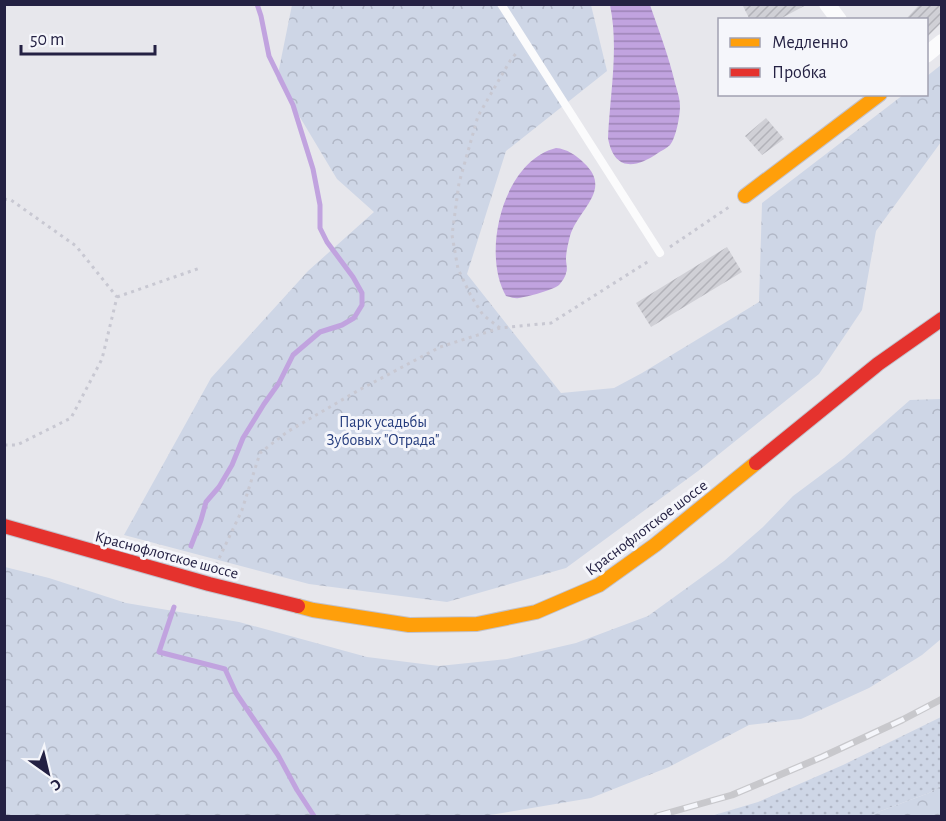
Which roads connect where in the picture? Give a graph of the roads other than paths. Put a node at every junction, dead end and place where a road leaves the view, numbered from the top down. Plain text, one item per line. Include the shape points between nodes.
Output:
1 (501, 4) edge
2 (827, 4) edge
3 (838, 18) edge
4 (942, 42) edge
5 (928, 54) edge
6 (877, 96) edge
7 (745, 196) road end
8 (660, 253) road end
9 (942, 319) edge
10 (4, 526) edge

1 - 8 lane
2 - 3 street
4 - 5 street
6 - 7 main road
9 - 10 main road, Краснофлотское шоссе via 878,364 655,545 599,585 536,612 477,624 409,625 313,610

